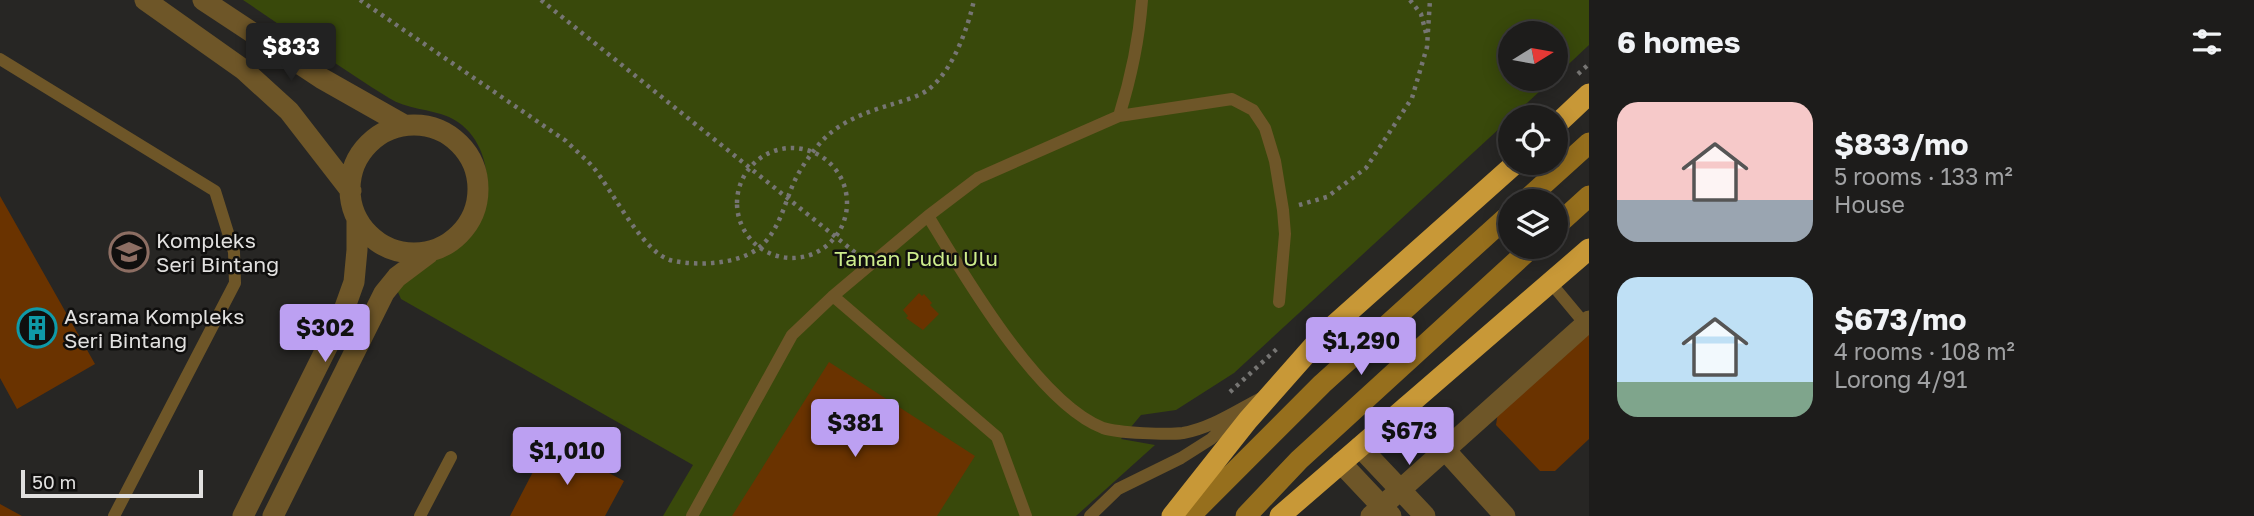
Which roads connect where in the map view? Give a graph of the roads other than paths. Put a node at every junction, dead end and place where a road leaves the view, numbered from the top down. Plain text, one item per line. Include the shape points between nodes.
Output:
1 (145, 0) edge
2 (203, 0) edge
3 (1136, 0) edge
4 (1142, 0) edge
5 (1140, 23) junction
6 (0, 59) edge
7 (1589, 94) edge
8 (1568, 114) edge
9 (1119, 116) junction
10 (404, 125) junction
11 (1589, 143) edge
12 (1503, 175) edge
13 (1538, 189) edge
14 (351, 191) junction
15 (1589, 196) edge
16 (1568, 215) edge
17 (928, 216) junction
18 (357, 220) junction
19 (1498, 225) edge
20 (1589, 249) edge
21 (429, 253) junction
22 (1519, 259) edge
23 (1550, 282) junction
24 (833, 296) junction
25 (1279, 302) dead end
26 (1587, 323) edge
27 (1273, 392) junction
28 (1245, 406) junction
29 (1406, 407) junction
30 (1360, 447) junction
31 (1446, 451) junction
32 (450, 457) dead end
33 (1342, 463) junction
34 (1402, 490) junction
35 (1381, 513) edge
36 (114, 516) edge
37 (243, 516) edge
38 (273, 516) edge
39 (420, 516) edge
40 (692, 516) edge
41 (1026, 516) edge
42 (1090, 516) edge
43 (1172, 516) edge
44 (1190, 516) edge
45 (1246, 516) edge
46 (1280, 516) edge
47 (1425, 516) edge
48 (1504, 516) edge

1 - 14 street via 244,70 289,111
2 - 10 street via 321,78
3 - 5 lane
4 - 5 lane
5 - 9 lane
6 - 36 lane via 215,191 234,251 235,283
7 - 8 highway
9 - 17 lane via 978,178
9 - 25 lane via 1232,99 1254,110 1275,161 1283,210
10 - 14 street via 368,143 356,160
10 - 21 street via 426,125 447,133 464,147 475,166 476,210 466,229
11 - 13 street
12 - 27 highway via 1324,334
14 - 18 street
15 - 16 street
17 - 24 lane
17 - 28 lane via 969,284 1040,379 1074,410 1104,428 1181,433 1207,427
18 - 21 street via 387,249
18 - 37 street via 354,282 340,321
19 - 44 street via 1322,384
20 - 23 highway
21 - 38 street via 384,293
22 - 45 street via 1299,460
23 - 26 lane
23 - 29 highway
24 - 40 lane via 792,335
24 - 41 lane via 997,437
26 - 31 street
27 - 28 lane
27 - 43 highway
28 - 42 lane via 1211,439 1118,489
29 - 30 highway
29 - 31 street
30 - 33 highway
30 - 34 street
31 - 34 street
31 - 48 street
32 - 39 lane
33 - 35 street
33 - 46 highway
34 - 35 street
34 - 47 street

